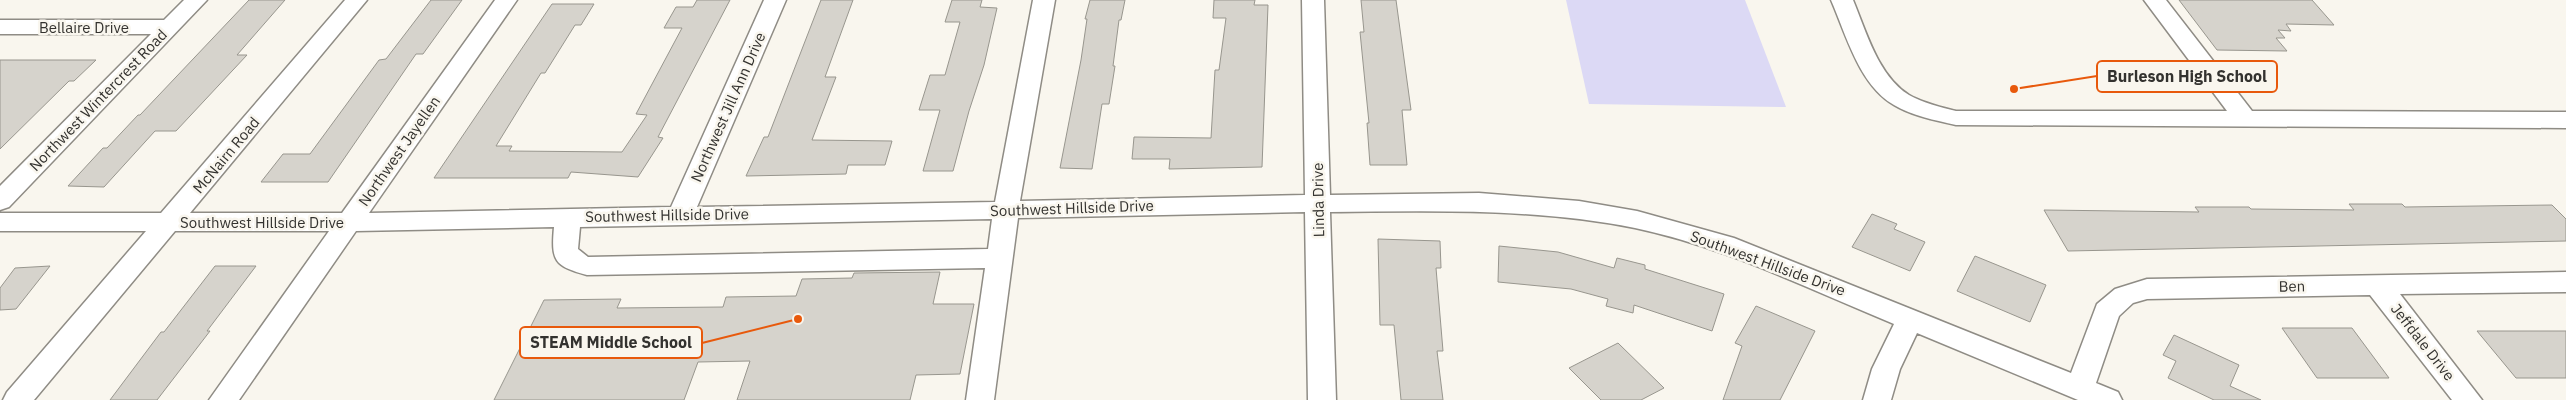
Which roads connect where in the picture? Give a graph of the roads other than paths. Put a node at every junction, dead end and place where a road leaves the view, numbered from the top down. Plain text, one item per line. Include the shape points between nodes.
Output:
1 (196, 0) edge
2 (356, 0) edge
3 (506, 0) edge
4 (775, 0) edge
5 (1044, 0) edge
6 (1312, 0) edge
7 (1842, 0) edge
8 (2155, 0) edge
9 (0, 27) edge
10 (168, 27) junction
11 (2245, 119) junction
12 (2566, 120) edge
13 (0, 201) edge
14 (1318, 205) junction
15 (1006, 210) junction
16 (681, 214) junction
17 (568, 217) junction
18 (0, 222) edge
19 (169, 222) junction
20 (349, 222) junction
21 (1000, 258) junction
22 (2566, 282) edge
23 (2377, 284) junction
24 (1910, 318) junction
25 (2080, 389) junction
26 (17, 400) edge
27 (223, 400) edge
28 (980, 400) edge
29 (1322, 400) edge
30 (1877, 400) edge
31 (2108, 400) edge
32 (2468, 400) edge

1 - 10 street, Northwest Wintercrest Road
2 - 19 street, McNairn Road
3 - 20 street, Northwest Jayellen
4 - 16 street, Northwest Jill Ann Drive
5 - 15 street
6 - 14 street, Linda Drive
7 - 11 street via 1877,74 1894,95 1947,116
8 - 11 street
9 - 10 street, Bellaire Drive
10 - 13 street, Northwest Wintercrest Road
11 - 12 street
14 - 15 street, Southwest Hillside Drive
14 - 24 street, Southwest Hillside Drive via 1479,202 1580,210 1637,220 1725,244
14 - 29 street, Linda Drive
15 - 16 street, Southwest Hillside Drive
15 - 21 street
16 - 17 street, Southwest Hillside Drive
17 - 20 street, Southwest Hillside Drive
17 - 21 street via 565,251 573,261 587,266
18 - 19 street, Southwest Hillside Drive
19 - 20 street, Southwest Hillside Drive
19 - 26 street, McNairn Road
20 - 27 street, Northwest Jayellen
21 - 28 street
22 - 23 street, Ben
23 - 25 street, Ben via 2147,289 2124,296 2107,311
23 - 32 street, Jeffdale Drive
24 - 25 street, Southwest Hillside Drive
24 - 30 street via 1886,370
25 - 31 street, Southwest Hillside Drive

